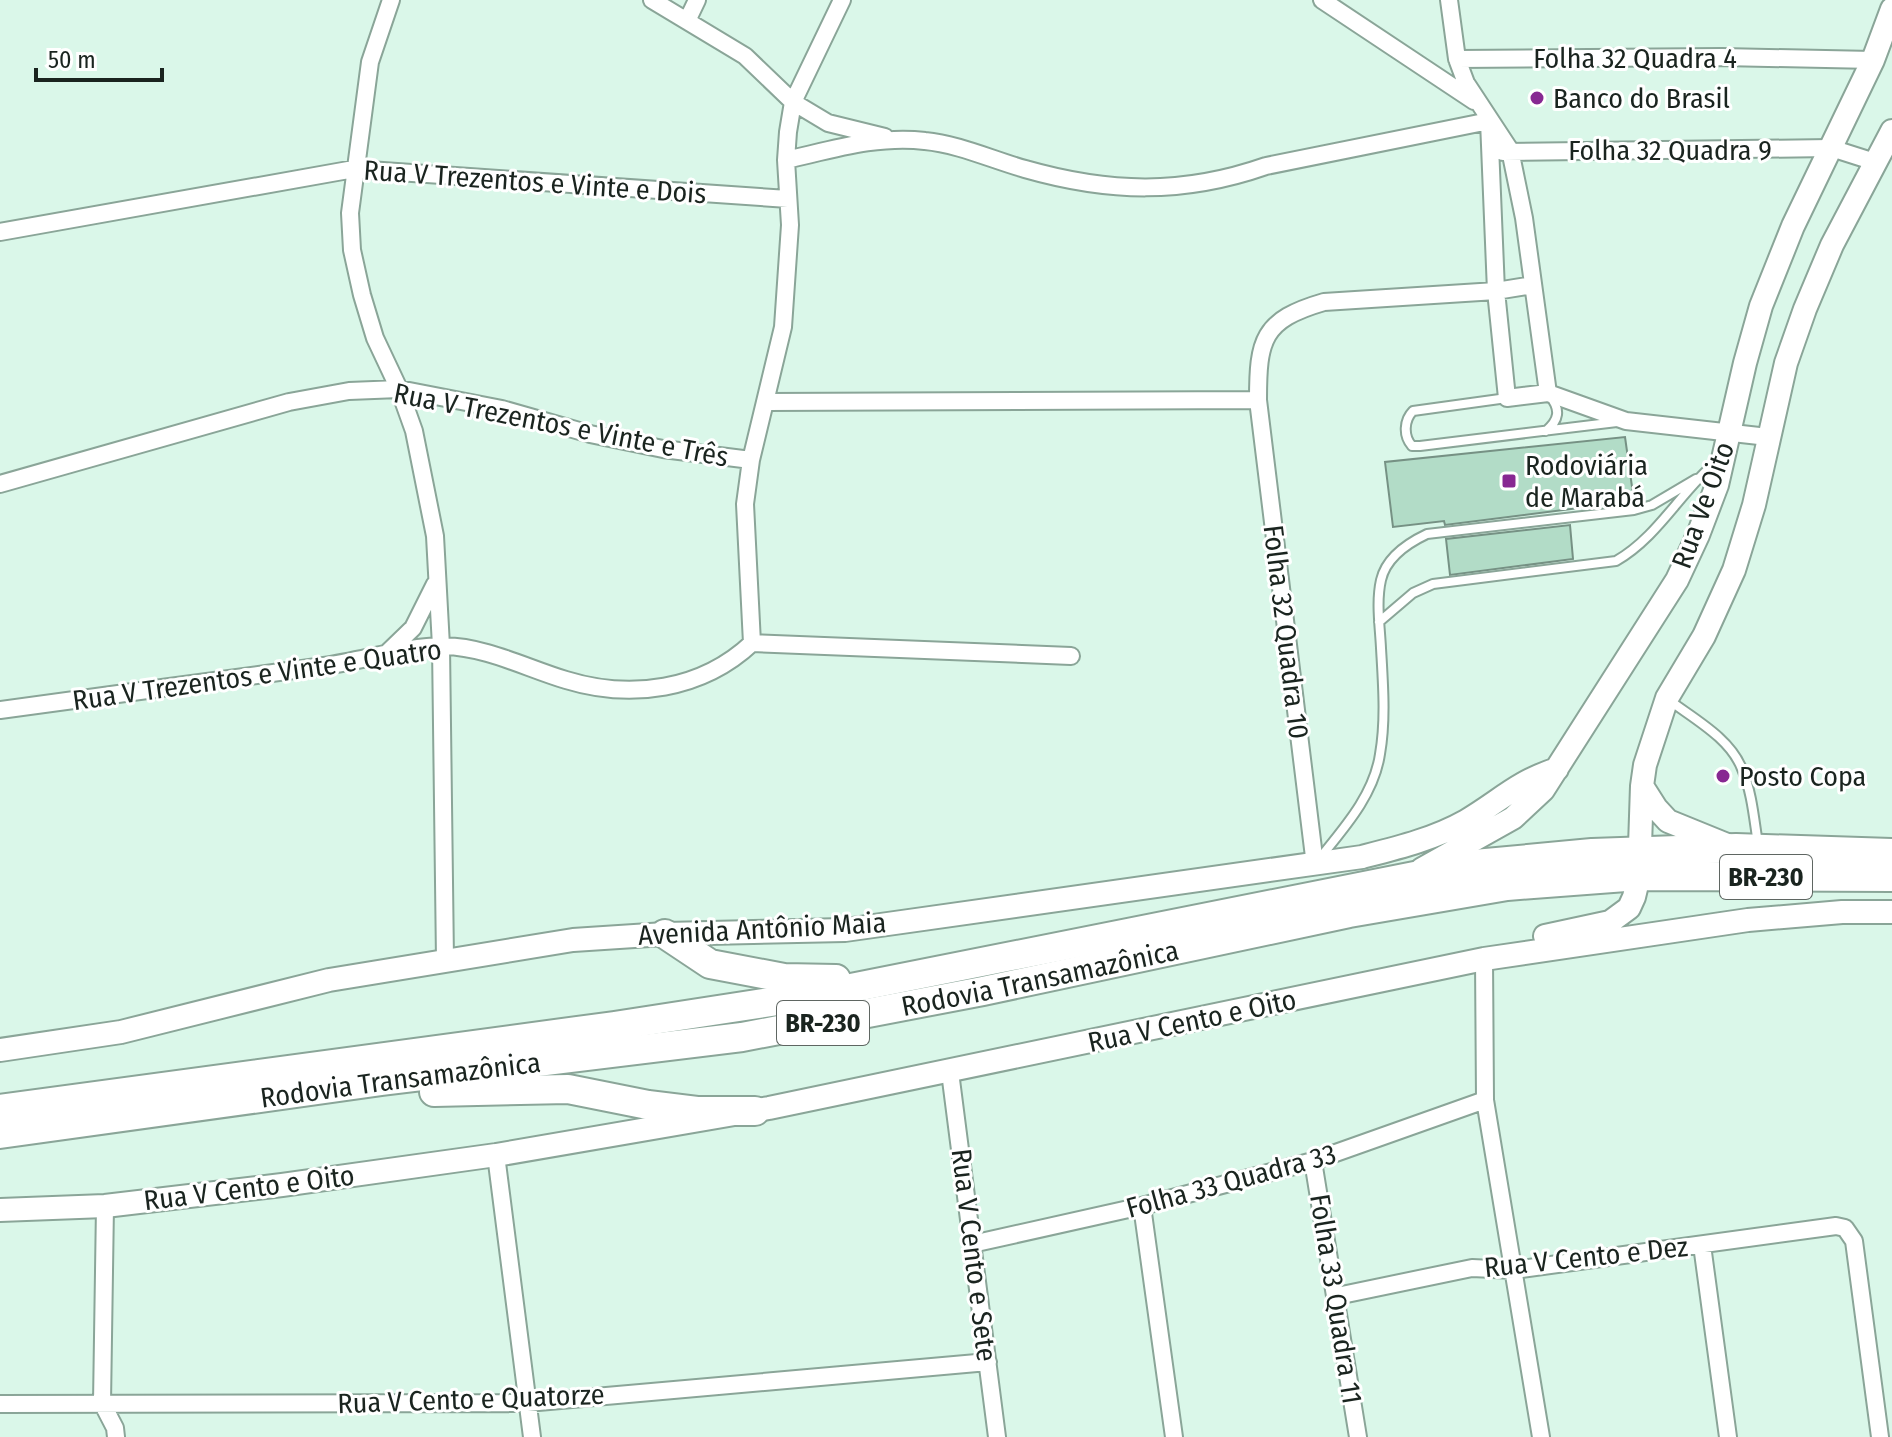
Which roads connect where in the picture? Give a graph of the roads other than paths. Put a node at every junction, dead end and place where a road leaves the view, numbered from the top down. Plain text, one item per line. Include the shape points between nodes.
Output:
1 (391, 0) edge
2 (652, 0) edge
3 (697, 0) edge
4 (842, 0) edge
5 (1322, 0) edge
6 (1449, 0) edge
7 (1892, 9) edge
8 (687, 21) junction
9 (1457, 59) junction
10 (1873, 60) junction
11 (793, 102) junction
12 (1477, 103) junction
13 (1489, 121) junction
14 (1892, 131) edge
15 (890, 138) junction
16 (1831, 148) junction
17 (1510, 150) junction
18 (1491, 154) junction
19 (786, 160) junction
20 (1875, 162) junction
21 (354, 169) junction
22 (788, 199) junction
23 (0, 232) edge
24 (1533, 285) junction
25 (1496, 291) junction
26 (399, 389) junction
27 (1548, 393) junction
28 (1507, 398) junction
29 (1258, 400) junction
30 (766, 402) junction
31 (1626, 421) junction
32 (1730, 431) junction
33 (1545, 432) junction
34 (1768, 437) junction
35 (1724, 455) junction
36 (751, 460) junction
37 (1696, 479) junction
38 (0, 484) edge
39 (436, 583) junction
40 (1379, 622) junction
41 (752, 643) junction
42 (441, 646) junction
43 (384, 656) junction
44 (1071, 656) dead end
45 (1667, 698) junction
46 (0, 710) edge
47 (1557, 769) junction
48 (1642, 786) junction
49 (1748, 848) junction
50 (1892, 853) edge
51 (1639, 864) junction
52 (1315, 865) junction
53 (1412, 875) junction
54 (1892, 877) edge
55 (1892, 912) edge
56 (665, 934) junction
57 (1484, 959) junction
58 (445, 960) junction
59 (920, 975) junction
60 (0, 1050) edge
61 (950, 1072) junction
62 (382, 1081) junction
63 (1485, 1100) junction
64 (0, 1109) edge
65 (755, 1111) junction
66 (0, 1134) edge
67 (496, 1155) junction
68 (1313, 1161) junction
69 (105, 1206) junction
70 (1142, 1206) junction
71 (0, 1210) edge
72 (972, 1244) junction
73 (1702, 1245) junction
74 (1514, 1270) junction
75 (1337, 1296) junction
76 (988, 1362) junction
77 (102, 1403) junction
78 (527, 1403) junction
79 (0, 1404) edge
80 (116, 1437) edge
81 (532, 1437) edge
82 (997, 1437) edge
83 (1174, 1437) edge
84 (1358, 1437) edge
85 (1541, 1437) edge
86 (1728, 1437) edge
87 (1880, 1437) edge

1 - 21 street via 370,62
2 - 8 street
3 - 8 street
4 - 11 street
5 - 12 street
6 - 9 street
7 - 10 main road, Rua Ve Oito
8 - 11 street via 745,56
9 - 10 street, Folha 32 Quadra 4
9 - 12 street
10 - 16 main road, Rua Ve Oito
11 - 15 street via 828,123
11 - 19 street
12 - 13 street
13 - 15 street via 1235,176 1145,189 1044,174 928,141
13 - 17 street
13 - 18 street
14 - 20 main road, Rua Ve Oito
15 - 19 street
16 - 17 street, Folha 32 Quadra 9
16 - 20 street, Folha 32 Quadra 9
16 - 32 main road, Rua Ve Oito via 1761,306
17 - 18 street, Folha 32 Quadra 9
17 - 24 street
18 - 25 street
19 - 22 street
20 - 34 main road, Rua Ve Oito via 1805,309
21 - 22 street, Rua V Trezentos e Vinte e Dois
21 - 23 street, Rua V Trezentos e Vinte e Dois
21 - 26 street via 352,250 375,338
22 - 30 street via 783,327
24 - 25 street
24 - 27 street
25 - 28 street
25 - 29 street via 1324,302 1298,309 1271,328 1263,344
26 - 36 street, Rua V Trezentos e Vinte e Três via 663,449
26 - 38 street, Rua V Trezentos e Vinte e Três via 289,402
26 - 39 street via 424,472 435,536
27 - 28 street
27 - 31 street
27 - 33 lane via 1558,415
28 - 33 lane via 1413,411 1406,436 1412,446
29 - 30 street
29 - 52 street, Folha 32 Quadra 10
30 - 36 street
31 - 32 street
31 - 33 lane
32 - 34 street
32 - 35 main road, Rua Ve Oito
34 - 45 main road, Rua Ve Oito via 1734,570 1704,636
35 - 37 lane
35 - 47 main road, Rua Ve Oito via 1677,580
36 - 41 street via 745,513
37 - 40 lane via 1654,531 1616,561 1433,584 1413,593
37 - 40 lane via 1634,510 1427,534 1387,565
39 - 42 street
39 - 43 street via 413,628
40 - 52 lane via 1380,756 1360,805
41 - 42 street, Rua V Trezentos e Vinte e Quatro via 704,675 637,692 592,687 520,662
41 - 44 street
42 - 43 street, Rua V Trezentos e Vinte e Quatro
42 - 58 street
43 - 46 street, Rua V Trezentos e Vinte e Quatro
45 - 48 main road, Rua Ve Oito
45 - 49 lane via 1736,757 1745,778
47 - 52 main road, Avenida Antônio Maia via 1530,778 1440,833 1406,846
47 - 53 main road, Rua Ve Oito via 1513,818
48 - 49 main road via 1668,821
48 - 51 main road, Rua Ve Oito
49 - 50 highway, Rodovia Transamazônica / BR-230
49 - 51 highway, Rodovia Transamazônica / BR-230
51 - 53 highway, Rodovia Transamazônica / BR-230 via 1475,864
51 - 54 highway, Rodovia Transamazônica / BR-230
51 - 57 main road via 1629,908 1610,922 1525,942
51 - 62 highway, Rodovia Transamazônica / BR-230 via 1425,898 742,1037
52 - 56 main road, Avenida Antônio Maia via 845,930
53 - 59 highway, Rodovia Transamazônica / BR-230
55 - 57 main road, Rua V Cento e Oito via 1748,920
56 - 58 main road, Avenida Antônio Maia via 573,940
56 - 59 highway via 710,964 784,978
57 - 61 main road, Rua V Cento e Oito
57 - 63 street
58 - 60 main road, Avenida Antônio Maia via 329,980 121,1032
59 - 64 highway, Rodovia Transamazônica / BR-230 via 629,1024
61 - 65 main road, Rua V Cento e Oito
61 - 72 street, Rua V Cento e Sete
62 - 65 highway via 431,1092 568,1089 697,1111
62 - 66 highway, Rodovia Transamazônica / BR-230
63 - 68 street, Folha 33 Quadra 33
63 - 74 street
65 - 67 main road, Rua V Cento e Oito
67 - 69 main road, Rua V Cento e Oito
67 - 78 street
68 - 70 street, Folha 33 Quadra 33
68 - 75 street, Folha 33 Quadra 11
69 - 71 main road, Rua V Cento e Oito
69 - 77 street
70 - 72 street, Folha 33 Quadra 33
70 - 83 street
72 - 76 street, Rua V Cento e Sete
73 - 74 street, Rua V Cento e Dez
73 - 86 street
73 - 87 street, Rua V Cento e Dez via 1845,1228 1854,1241
74 - 75 street, Rua V Cento e Dez via 1472,1268
74 - 85 street
75 - 84 street, Folha 33 Quadra 11
76 - 78 street, Rua V Cento e Quatorze
76 - 82 street, Rua V Cento e Sete
77 - 78 street, Rua V Cento e Quatorze
77 - 79 street, Rua V Cento e Quatorze
77 - 80 street
78 - 81 street

